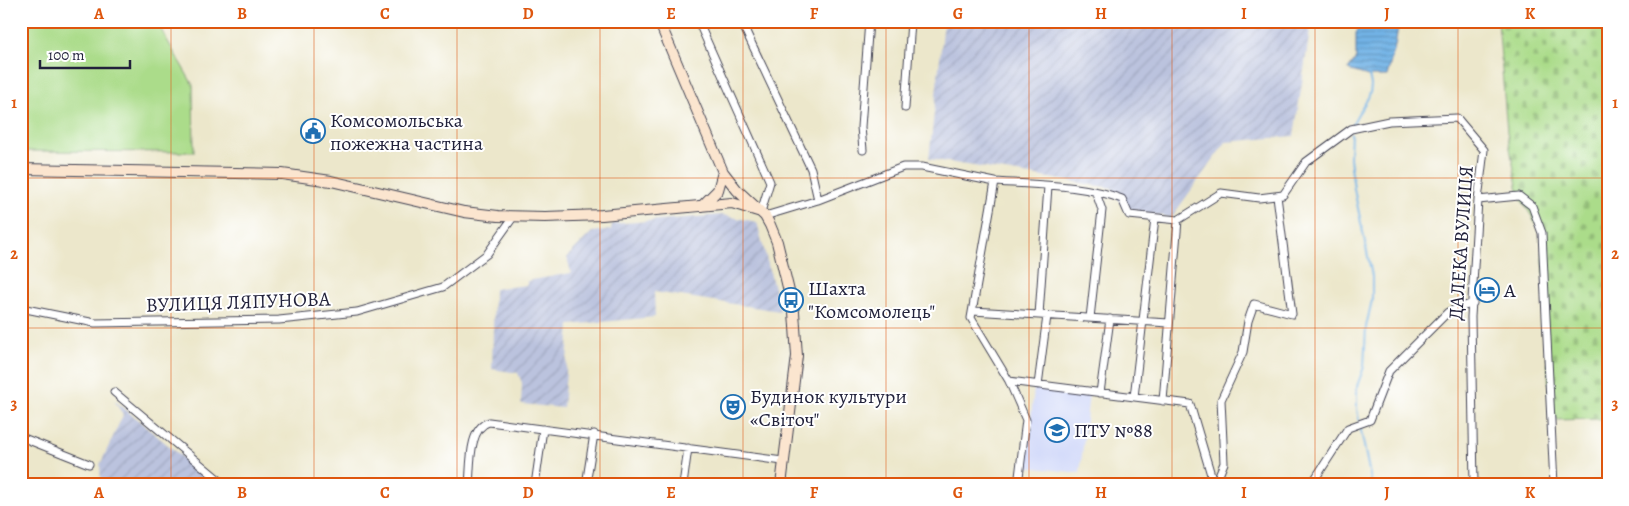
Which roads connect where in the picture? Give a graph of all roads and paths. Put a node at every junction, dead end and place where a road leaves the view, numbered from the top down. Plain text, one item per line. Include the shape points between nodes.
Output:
1 (659, 21) edge
2 (698, 21) edge
3 (741, 21) edge
4 (869, 21) edge
5 (911, 21) edge
6 (905, 108) dead end
7 (863, 150) dead end
8 (21, 169) edge
9 (722, 172) junction
10 (995, 182) junction
11 (1048, 186) junction
12 (1096, 193) junction
13 (1277, 196) junction
14 (818, 200) junction
15 (1478, 200) junction
16 (702, 206) junction
17 (763, 214) junction
18 (514, 216) junction
19 (1155, 218) junction
20 (1178, 220) junction
21 (1473, 303) junction
22 (21, 308) edge
23 (973, 310) junction
24 (1039, 315) junction
25 (1047, 316) junction
26 (1090, 318) junction
27 (1110, 319) junction
28 (1143, 321) junction
29 (1169, 323) junction
30 (1009, 381) junction
31 (1038, 385) junction
32 (114, 392) dead end
33 (1100, 393) junction
34 (1134, 397) junction
35 (1163, 401) junction
36 (543, 429) junction
37 (594, 434) junction
38 (21, 437) edge
39 (688, 448) junction
40 (783, 461) junction
41 (89, 464) dead end
42 (225, 485) edge
43 (469, 485) edge
44 (535, 485) edge
45 (586, 485) edge
46 (683, 485) edge
47 (780, 485) edge
48 (1018, 485) edge
49 (1214, 485) edge
50 (1311, 485) edge
51 (1474, 485) edge
52 (1554, 485) edge

1 - 9 street
2 - 17 street via 770,182
3 - 14 street via 811,169
4 - 7 street via 861,127
5 - 6 street
8 - 18 street via 282,174 331,181 464,212
9 - 16 street via 718,190
9 - 17 street
10 - 11 street
10 - 14 street via 922,167 903,167
10 - 23 street
11 - 12 street
11 - 24 street
12 - 19 street via 1122,199 1129,215
12 - 26 street via 1102,210
13 - 15 street, ДАЛЕКА ВУЛИЦЯ via 1283,195 1306,162 1351,129 1389,121 1457,118 1484,150
13 - 20 street via 1259,198 1221,193
13 - 49 street via 1292,314 1254,304 1243,352 1221,400 1224,463
14 - 17 street
15 - 21 street, ДАЛЕКА ВУЛИЦЯ
15 - 52 street via 1519,196 1532,206 1542,233
16 - 17 street via 732,203
16 - 18 street via 602,215
17 - 40 street via 777,242 796,327 797,356
18 - 22 street, ВУЛИЦЯ ЛЯПУНОВА via 487,254 443,287 357,312 279,320 96,323
19 - 20 street
19 - 28 street
20 - 29 street
21 - 50 street via 1448,312 1390,371 1370,420 1348,428
21 - 51 street, ДАЛЕКА ВУЛИЦЯ
23 - 24 street
23 - 30 street via 971,318
24 - 25 street
25 - 26 street
25 - 31 street
26 - 27 street
27 - 28 street
27 - 33 street
28 - 29 street
28 - 34 street
29 - 35 street
30 - 31 street
30 - 48 street via 1026,420
31 - 33 street
32 - 42 street
33 - 34 street
34 - 35 street
35 - 49 street via 1190,404
36 - 37 street
36 - 43 street via 482,424 476,433
36 - 44 street
37 - 39 street
37 - 45 street
38 - 41 street
39 - 40 street
39 - 46 street
40 - 47 street

